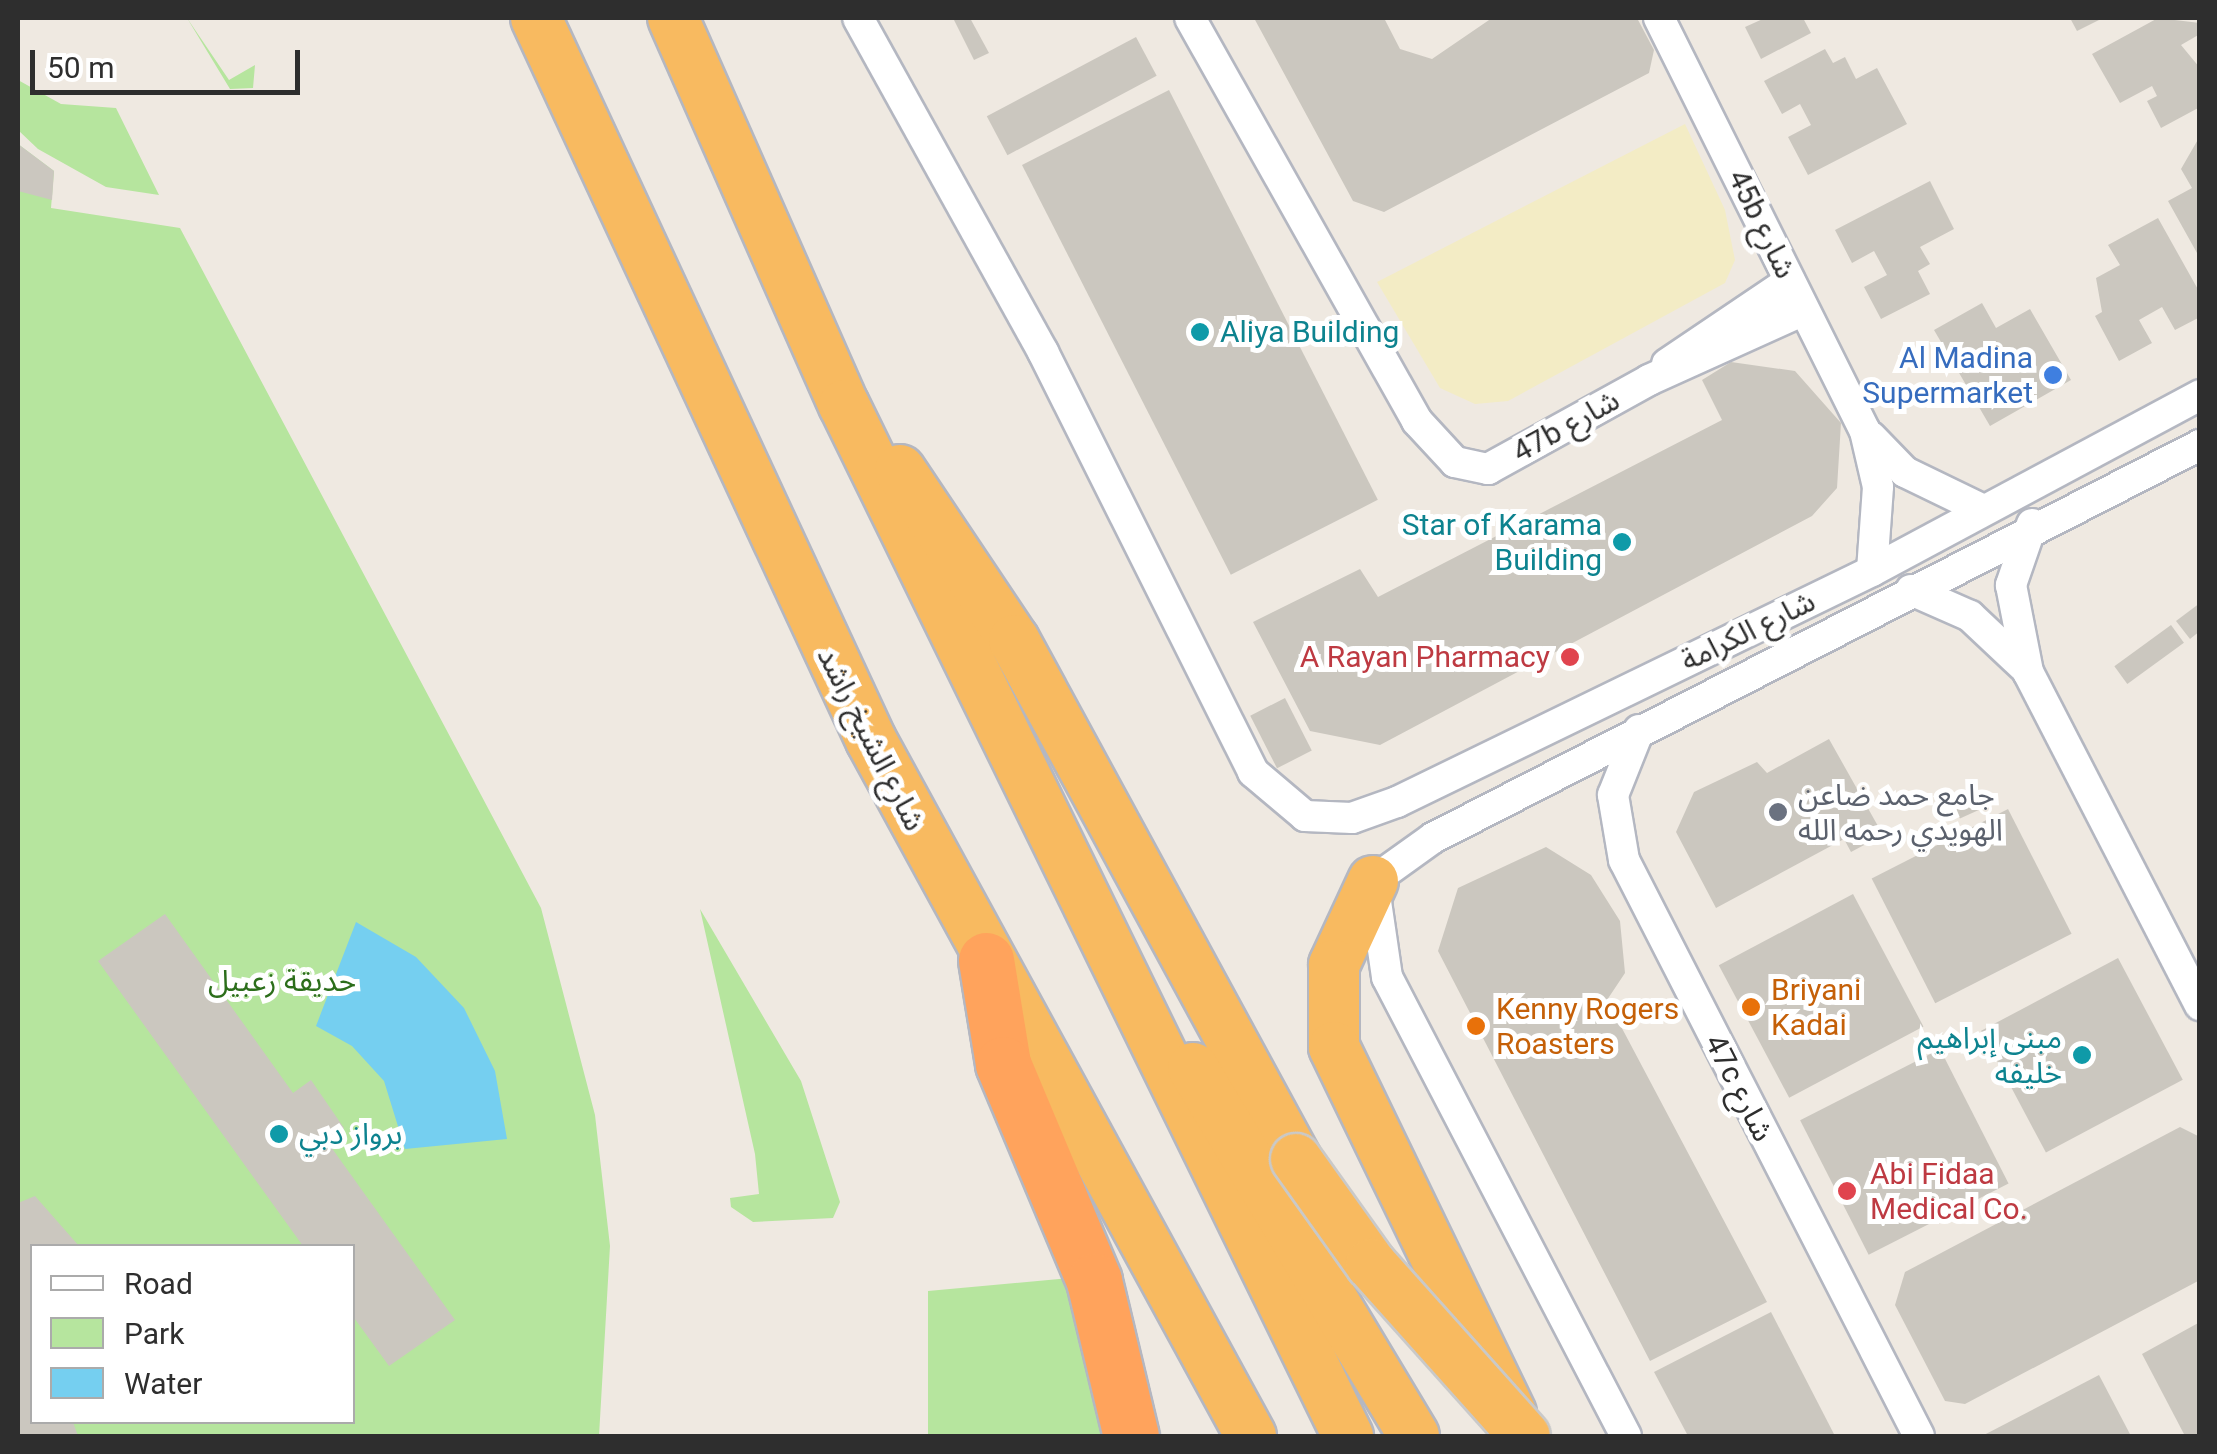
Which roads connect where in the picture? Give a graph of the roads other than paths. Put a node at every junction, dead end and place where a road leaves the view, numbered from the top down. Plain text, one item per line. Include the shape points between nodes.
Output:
1 (536, 18) edge
2 (673, 18) edge
3 (858, 18) edge
4 (1190, 18) edge
5 (1659, 18) edge
6 (1790, 281) junction
7 (1804, 310) junction
8 (1650, 380) junction
9 (2200, 395) edge
10 (844, 406) junction
11 (1866, 431) junction
12 (2200, 445) edge
13 (1979, 508) junction
14 (2032, 524) junction
15 (1872, 571) junction
16 (1911, 590) junction
17 (2028, 672) junction
18 (1639, 730) junction
19 (1373, 882) junction
20 (986, 960) junction
21 (1114, 964) junction
22 (2200, 1005) edge
23 (1131, 1436) edge
24 (1251, 1436) edge
25 (1348, 1436) edge
26 (1414, 1436) edge
27 (1523, 1436) edge
28 (1626, 1436) edge
29 (1920, 1436) edge

1 - 20 highway, شارع الشيخ راشد via 802,600
2 - 10 highway
3 - 15 street, شارع الكرامة via 1043,352 1254,772 1284,805 1329,822 1397,802
4 - 8 street, 47b شارع via 1434,444 1455,462 1488,469
5 - 6 street, 45b شارع
6 - 7 street, 45b شارع
6 - 8 street, 47b شارع via 1714,326
7 - 8 street, 47b شارع
7 - 11 street, 45b شارع
9 - 13 street, شارع الكرامة
10 - 21 highway
10 - 27 highway, bridge via 985,590 1296,1159 1372,1264
11 - 13 street, 45b شارع via 1905,472
11 - 15 street, 45b شارع via 1878,487
12 - 14 street, شارع الكرامة
13 - 15 street, شارع الكرامة
14 - 16 street, شارع الكرامة
14 - 17 street via 2011,585
16 - 17 street via 1990,630
16 - 18 street, شارع الكرامة
17 - 22 street
18 - 19 street, شارع الكرامة via 1433,838
18 - 29 street, 47c شارع via 1613,795 1612,830
19 - 27 highway via 1334,964 1334,1046
19 - 28 street via 1387,977
20 - 23 highway via 1002,1064 1094,1281
20 - 24 highway, شارع الشيخ راشد
21 - 25 highway
21 - 26 highway via 1240,1139

